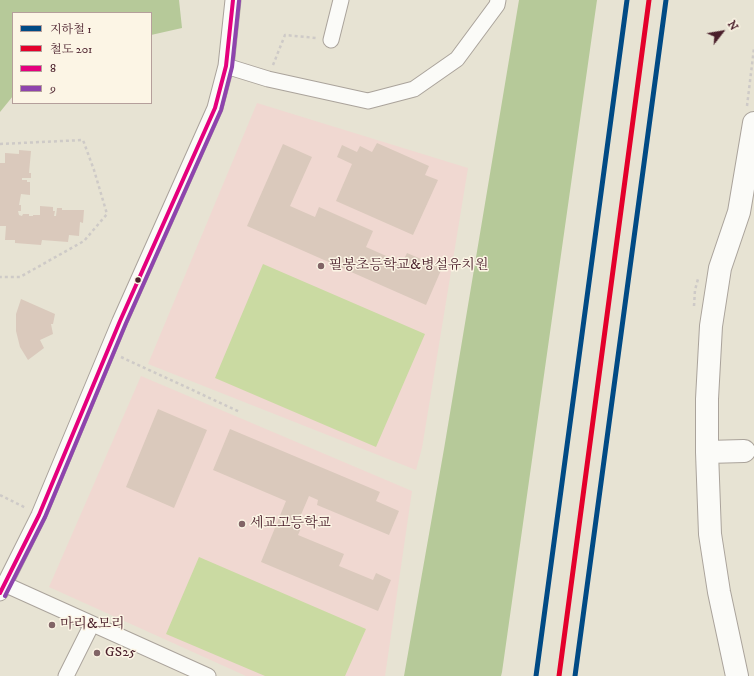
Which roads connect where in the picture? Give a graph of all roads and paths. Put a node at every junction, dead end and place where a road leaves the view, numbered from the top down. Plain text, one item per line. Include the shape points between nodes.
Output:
1 (233, 0) edge
2 (341, 0) edge
3 (498, 0) edge
4 (331, 40) joint
5 (226, 66) junction
6 (268, 79) junction
7 (754, 123) edge
8 (0, 144) edge
9 (0, 277) edge
10 (108, 351) junction
11 (240, 412) dead end
12 (744, 451) dead end
13 (706, 452) junction
14 (0, 495) edge
15 (39, 515) junction
16 (2, 588) edge
17 (92, 624) junction
18 (182, 670) edge
19 (66, 676) edge
20 (208, 676) edge
21 (737, 676) edge

1 - 5 street
2 - 4 street
3 - 6 street via 458,59 414,89 368,101
4 - 6 path via 285,35
5 - 6 street
5 - 10 street via 215,108
7 - 13 main road via 739,212 720,268 711,326
8 - 9 path via 83,140 107,214 84,241 20,277
10 - 11 path
10 - 15 street
12 - 13 main road
13 - 21 main road via 710,534
14 - 15 path
15 - 16 street
16 - 17 street
17 - 18 street
17 - 19 street
18 - 20 street

